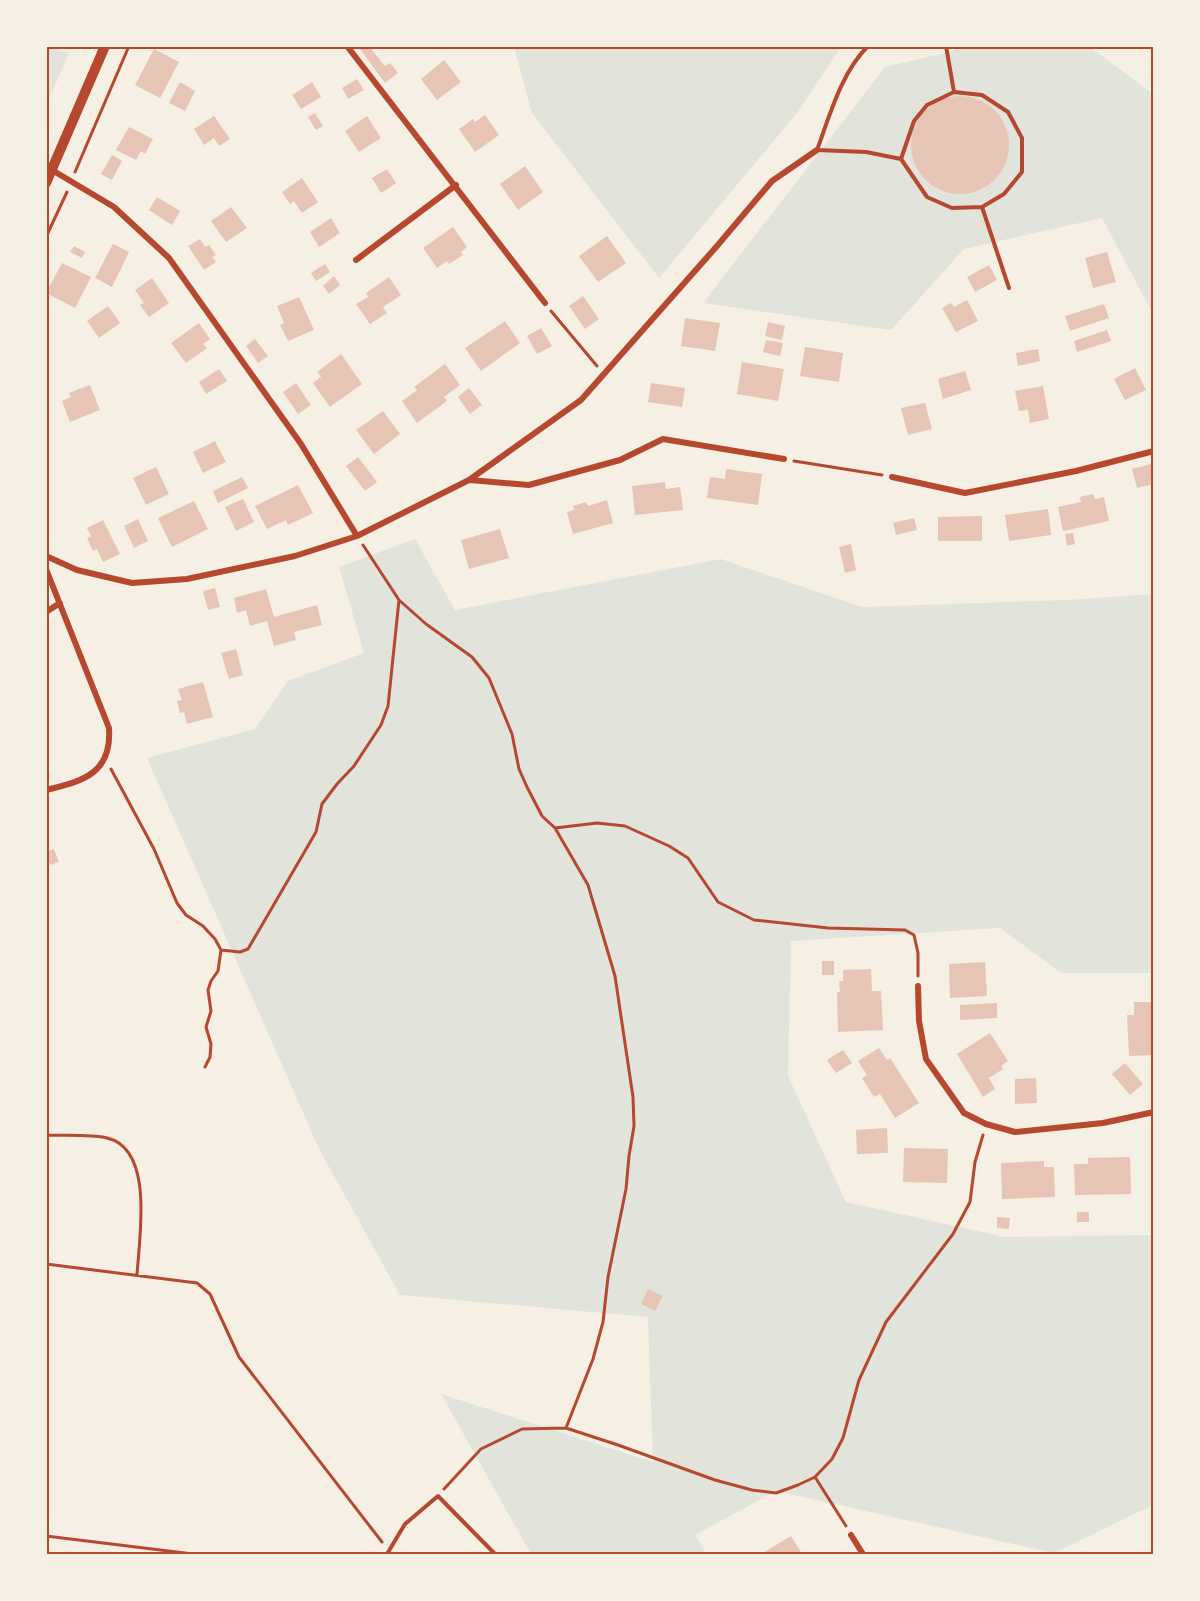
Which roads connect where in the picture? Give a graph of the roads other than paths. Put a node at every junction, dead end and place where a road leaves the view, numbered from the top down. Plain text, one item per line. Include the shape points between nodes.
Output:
1 (105, 46) edge
2 (347, 46) edge
3 (868, 46) edge
4 (946, 46) edge
5 (954, 92) junction
6 (817, 150) junction
7 (901, 159) junction
8 (52, 170) junction
9 (46, 183) edge
10 (456, 185) junction
11 (982, 207) junction
12 (356, 260) dead end
13 (1009, 288) dead end
14 (545, 303) road end
15 (1154, 451) edge
16 (784, 459) road end
17 (892, 477) road end
18 (469, 480) junction
19 (357, 536) junction
20 (46, 556) edge
21 (46, 570) edge
22 (60, 603) junction
23 (46, 612) edge
24 (46, 790) edge
25 (918, 986) road end
26 (1154, 1112) edge
27 (851, 1535) road end
28 (388, 1553) edge
29 (495, 1554) edge
30 (863, 1554) edge

1 - 8 main road
2 - 10 street
3 - 6 lane via 841,87
4 - 5 lane
5 - 7 lane via 927,105 914,121
5 - 11 lane via 982,95 1008,112 1022,138 1022,172 1004,194
6 - 7 lane via 866,152
6 - 18 street via 772,181 581,400
7 - 11 lane via 927,197 952,208
8 - 9 main road
8 - 19 street via 114,207 169,258 302,444
10 - 12 street
10 - 14 street
11 - 13 lane
15 - 17 street via 964,493
16 - 18 street via 663,439 620,460 529,485
18 - 19 street
19 - 20 street via 296,556 187,579 132,583 77,570
21 - 22 street
22 - 23 street
22 - 24 street via 109,728 109,745 105,760 88,776
25 - 26 street via 926,1059 964,1113 1015,1132 1103,1123
27 - 30 street
28 - 29 lane via 405,1524 438,1496

